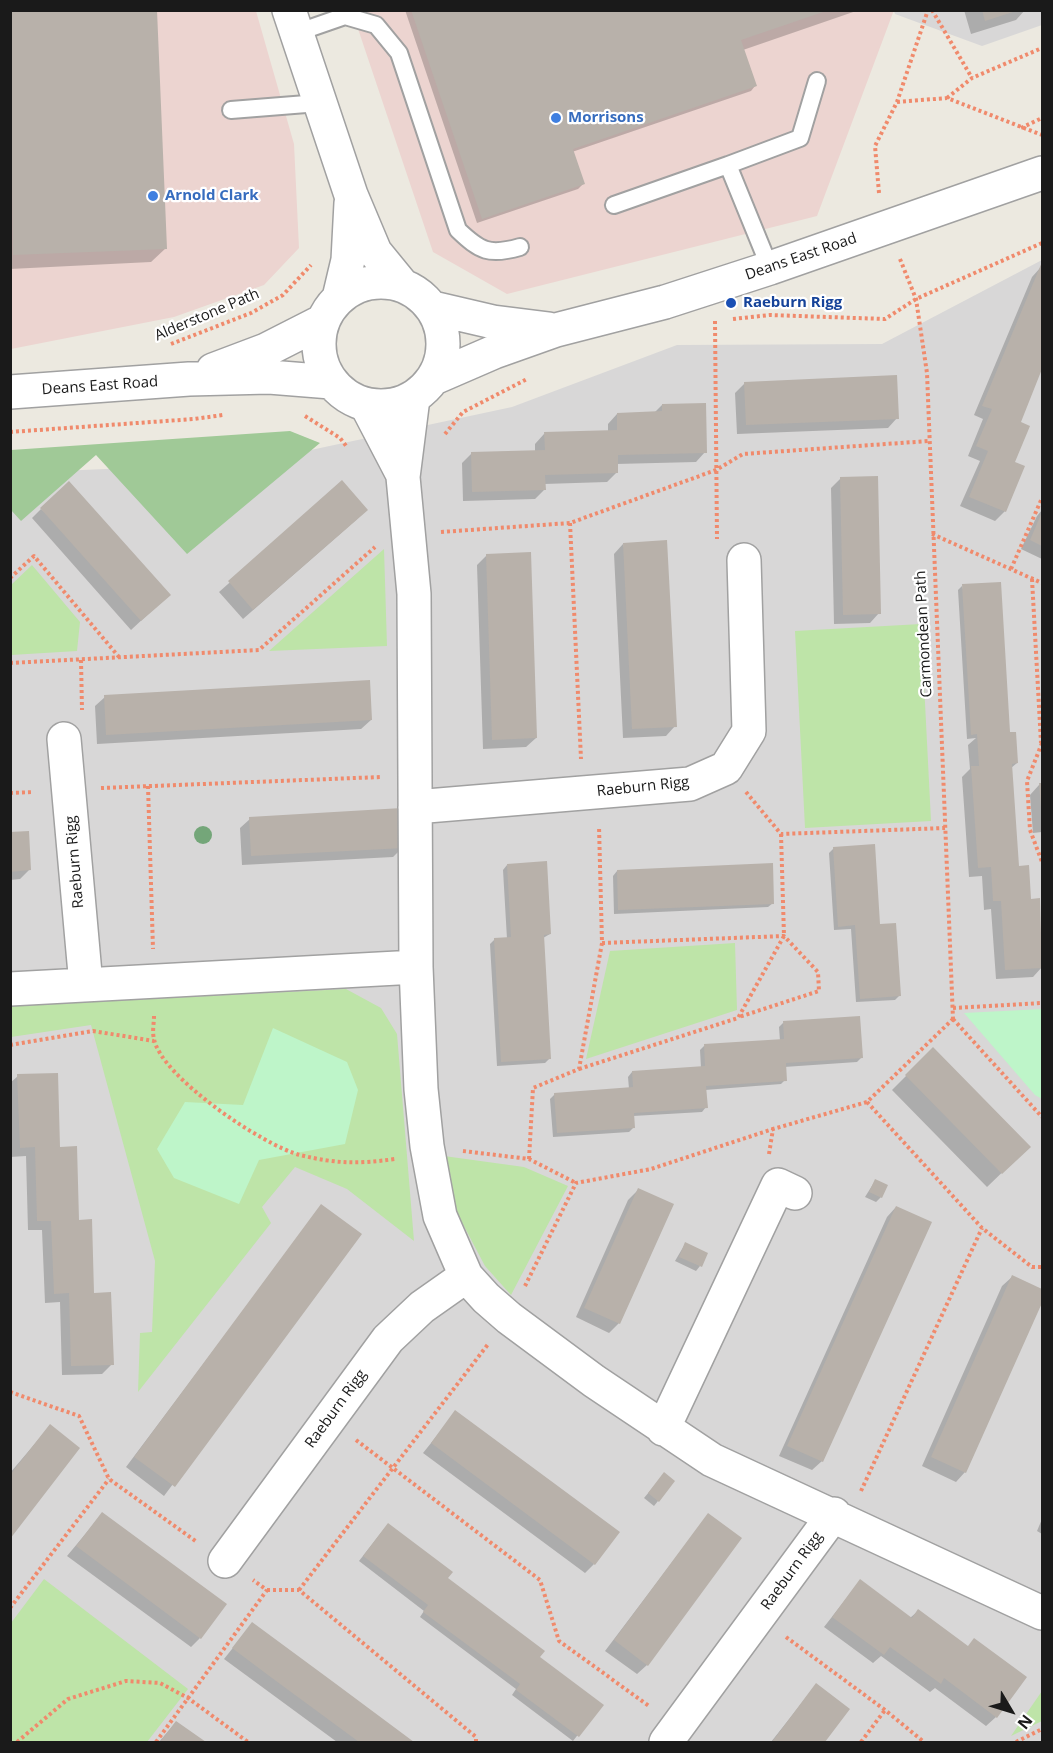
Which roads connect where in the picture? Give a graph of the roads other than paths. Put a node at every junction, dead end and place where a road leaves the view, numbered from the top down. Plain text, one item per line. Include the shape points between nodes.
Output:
1 (292, 22) edge
2 (817, 81) dead end
3 (320, 103) junction
4 (231, 110) dead end
5 (728, 165) junction
6 (1042, 173) edge
7 (351, 195) junction
8 (614, 205) dead end
9 (520, 247) dead end
10 (770, 268) junction
11 (402, 285) junction
12 (433, 308) junction
13 (331, 309) junction
14 (556, 330) junction
15 (189, 379) junction
16 (331, 382) junction
17 (423, 388) junction
18 (10, 392) edge
19 (368, 405) junction
20 (404, 477) junction
21 (744, 560) road end
22 (64, 740) road end
23 (415, 791) junction
24 (416, 967) junction
25 (86, 985) junction
26 (10, 989) edge
27 (786, 1189) road end
28 (466, 1276) junction
29 (663, 1429) junction
30 (840, 1518) junction
31 (225, 1561) road end
32 (1042, 1613) edge
33 (672, 1734) edge

1 - 3 street
1 - 9 lane via 345,16 376,25 399,53 458,230 477,248 500,253
2 - 5 lane via 800,138
3 - 4 lane
3 - 7 street
5 - 8 lane
5 - 10 lane
6 - 10 street, Deans East Road
7 - 11 street via 375,252
7 - 13 street via 348,260
10 - 14 street, Deans East Road via 665,302
11 - 12 street
11 - 13 street via 369,283 350,290
12 - 14 street, Deans East Road via 493,322
12 - 17 street via 441,325 442,362
13 - 15 street, Deans East Road via 266,350
13 - 16 street via 319,342 321,363
14 - 17 street, Deans East Road via 494,352
15 - 16 street, Deans East Road via 269,377
15 - 18 street, Deans East Road
16 - 19 street via 347,397
17 - 19 street via 383,407
17 - 20 street, Raeburn Rigg
19 - 20 street, Raeburn Rigg
20 - 23 street, Raeburn Rigg via 414,594
21 - 23 street, Raeburn Rigg via 750,731 726,768 690,784 590,793
22 - 25 street, Raeburn Rigg
23 - 24 street, Raeburn Rigg
24 - 25 street
24 - 28 street, Raeburn Rigg via 428,1150 440,1216
25 - 26 street
27 - 29 street
28 - 29 street, Raeburn Rigg via 509,1318
28 - 31 street, Raeburn Rigg via 422,1307 388,1339
29 - 30 street, Raeburn Rigg via 712,1460
30 - 32 street, Raeburn Rigg
30 - 33 street, Raeburn Rigg via 759,1617

